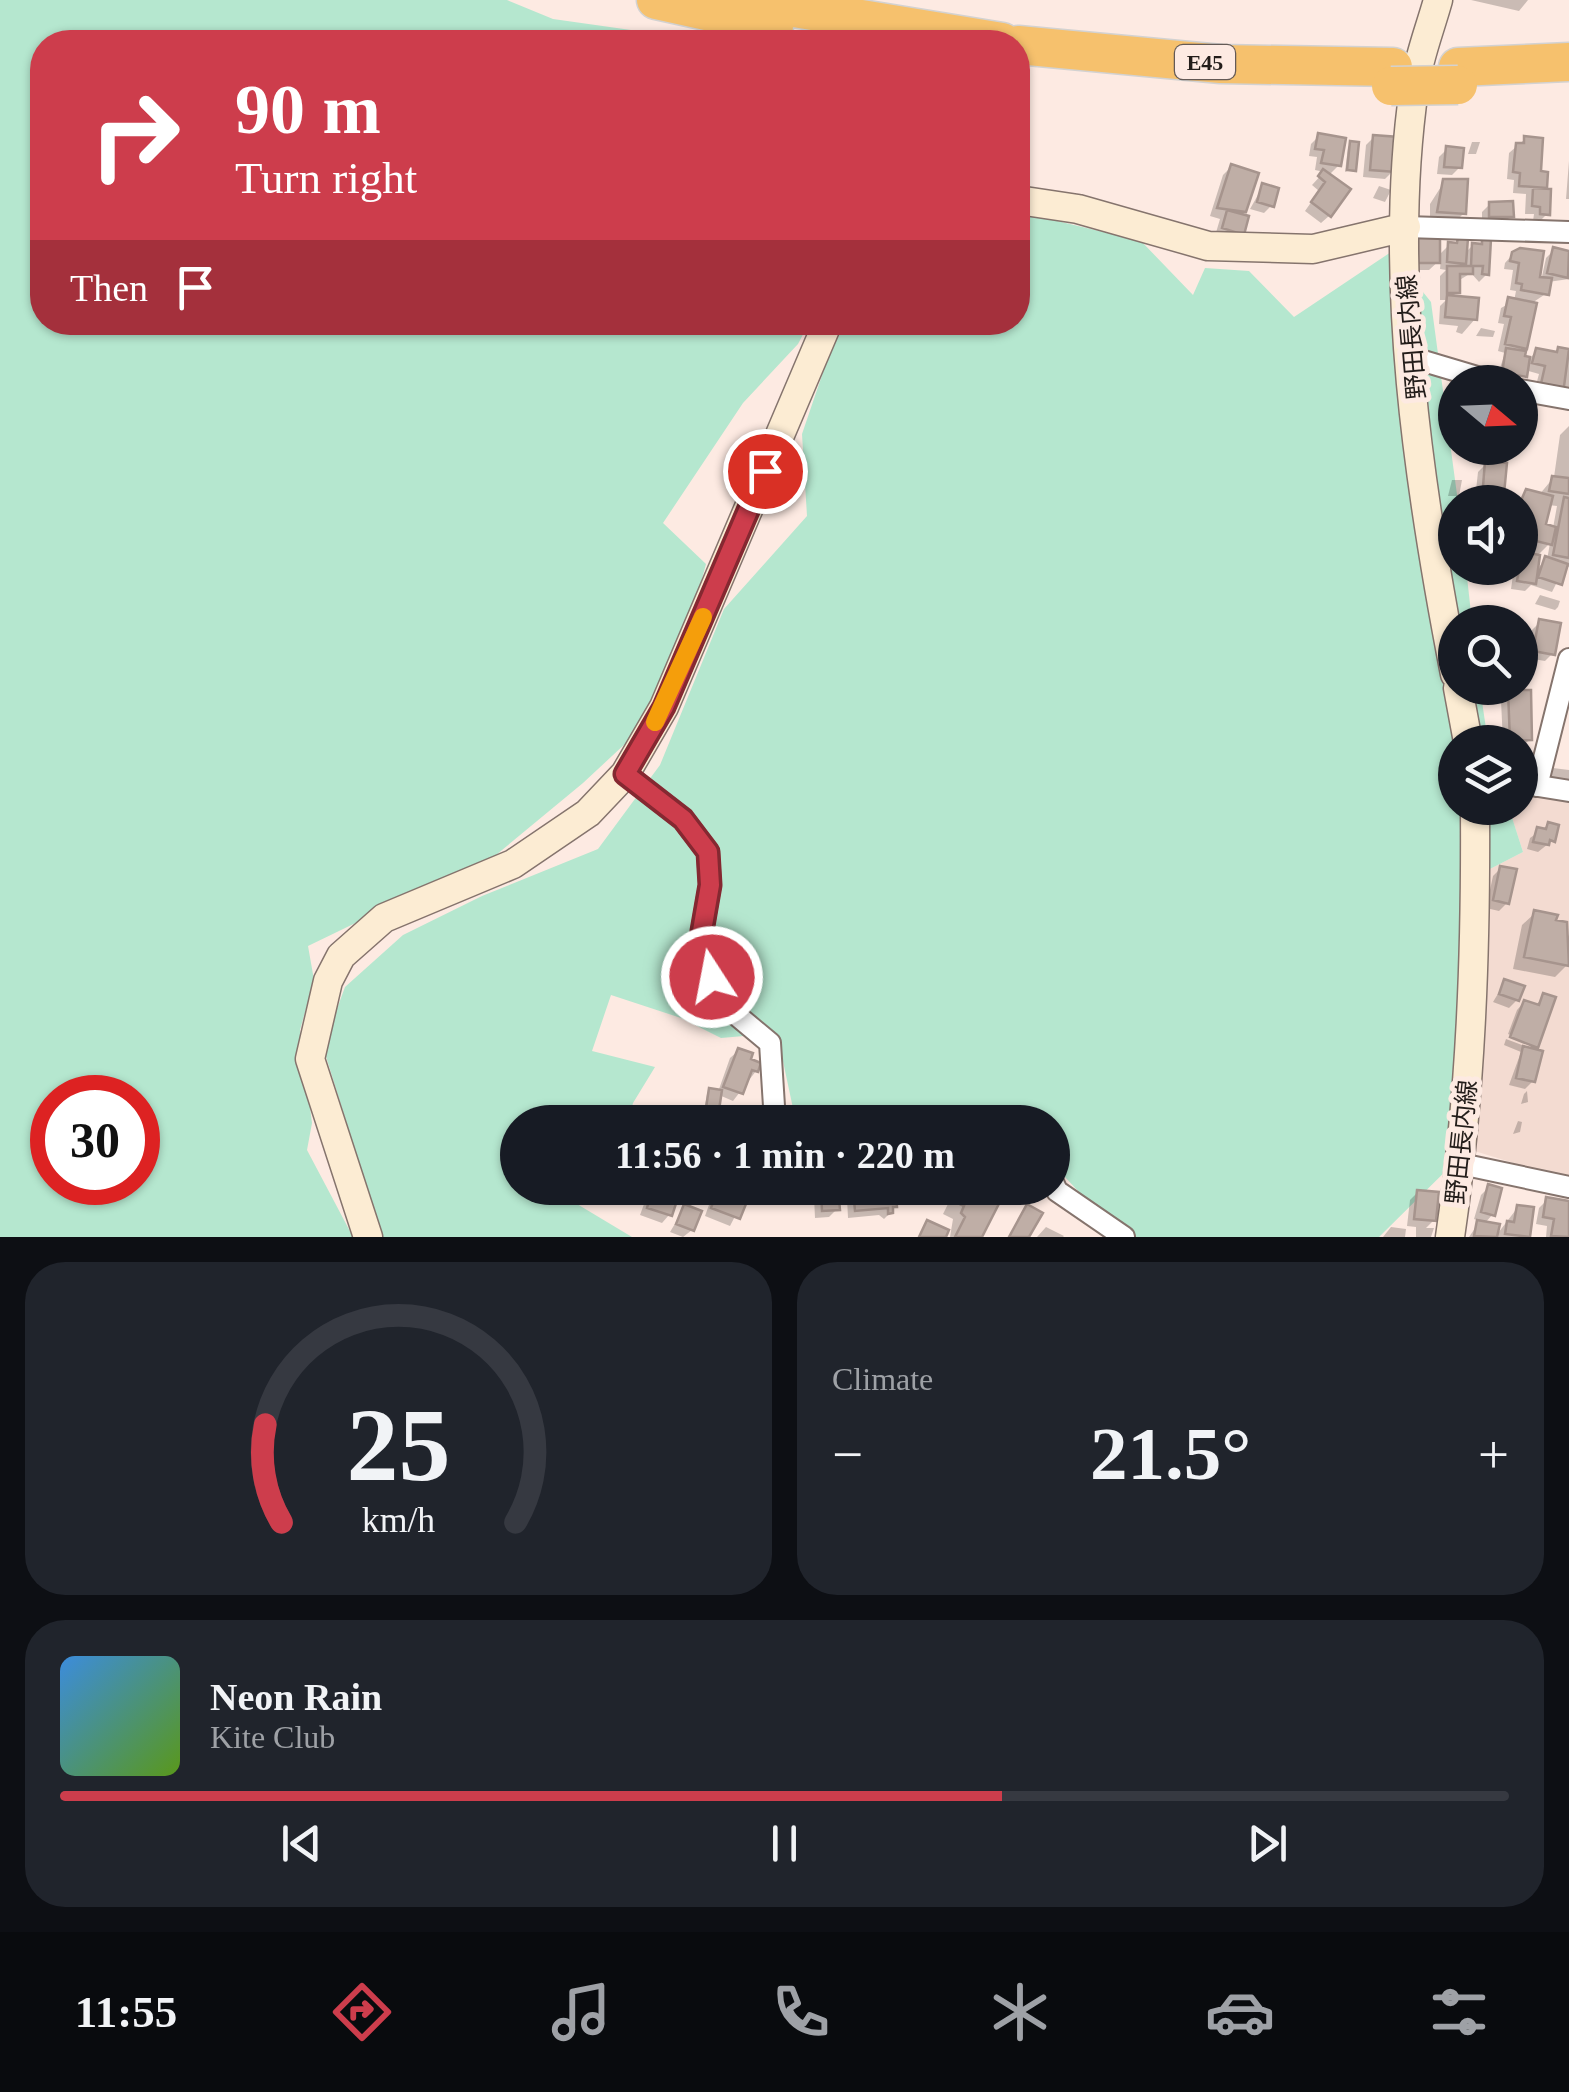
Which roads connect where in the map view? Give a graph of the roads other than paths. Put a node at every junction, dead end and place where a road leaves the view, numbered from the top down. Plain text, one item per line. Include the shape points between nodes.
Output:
1 (656, 0) edge
2 (745, 0) edge
3 (1438, 0) edge
4 (809, 30) edge
5 (929, 30) edge
6 (1030, 46) edge
7 (1569, 62) edge
8 (1030, 65) edge
9 (1458, 76) junction
10 (1392, 77) junction
11 (1569, 82) edge
12 (1030, 202) edge
13 (1406, 226) junction
14 (1569, 232) edge
15 (822, 335) edge
16 (1410, 357) junction
17 (1438, 365) edge
18 (1538, 393) edge
19 (1569, 399) edge
20 (1442, 605) edge
21 (1569, 659) edge
22 (1538, 754) edge
23 (625, 774) junction
24 (1538, 786) edge
25 (1569, 791) edge
26 (1475, 825) edge
27 (773, 1105) edge
28 (1461, 1164) junction
29 (1569, 1188) edge
30 (1070, 1199) edge
31 (368, 1237) edge
32 (1124, 1237) edge
33 (1450, 1237) edge

1 - 4 highway
2 - 5 highway
3 - 13 street, 野田長内線 via 1414,87
6 - 10 highway, E45
7 - 9 highway, E45
8 - 10 highway, E45 via 1165,78
9 - 10 highway, E45
9 - 11 highway, E45
12 - 13 street via 1208,246 1314,249
13 - 14 street
13 - 16 street, 野田長内線
15 - 23 street via 664,707
16 - 17 street
16 - 20 street, 野田長内線
18 - 19 street
21 - 22 street
23 - 27 street via 683,819 708,852 702,931 712,977 728,1008 770,1043
23 - 31 street via 588,813 512,864 384,918 342,956 328,980 310,1059
24 - 25 street
26 - 28 street, 野田長内線 via 1476,966
28 - 29 street
28 - 33 street, 野田長内線
30 - 32 street

